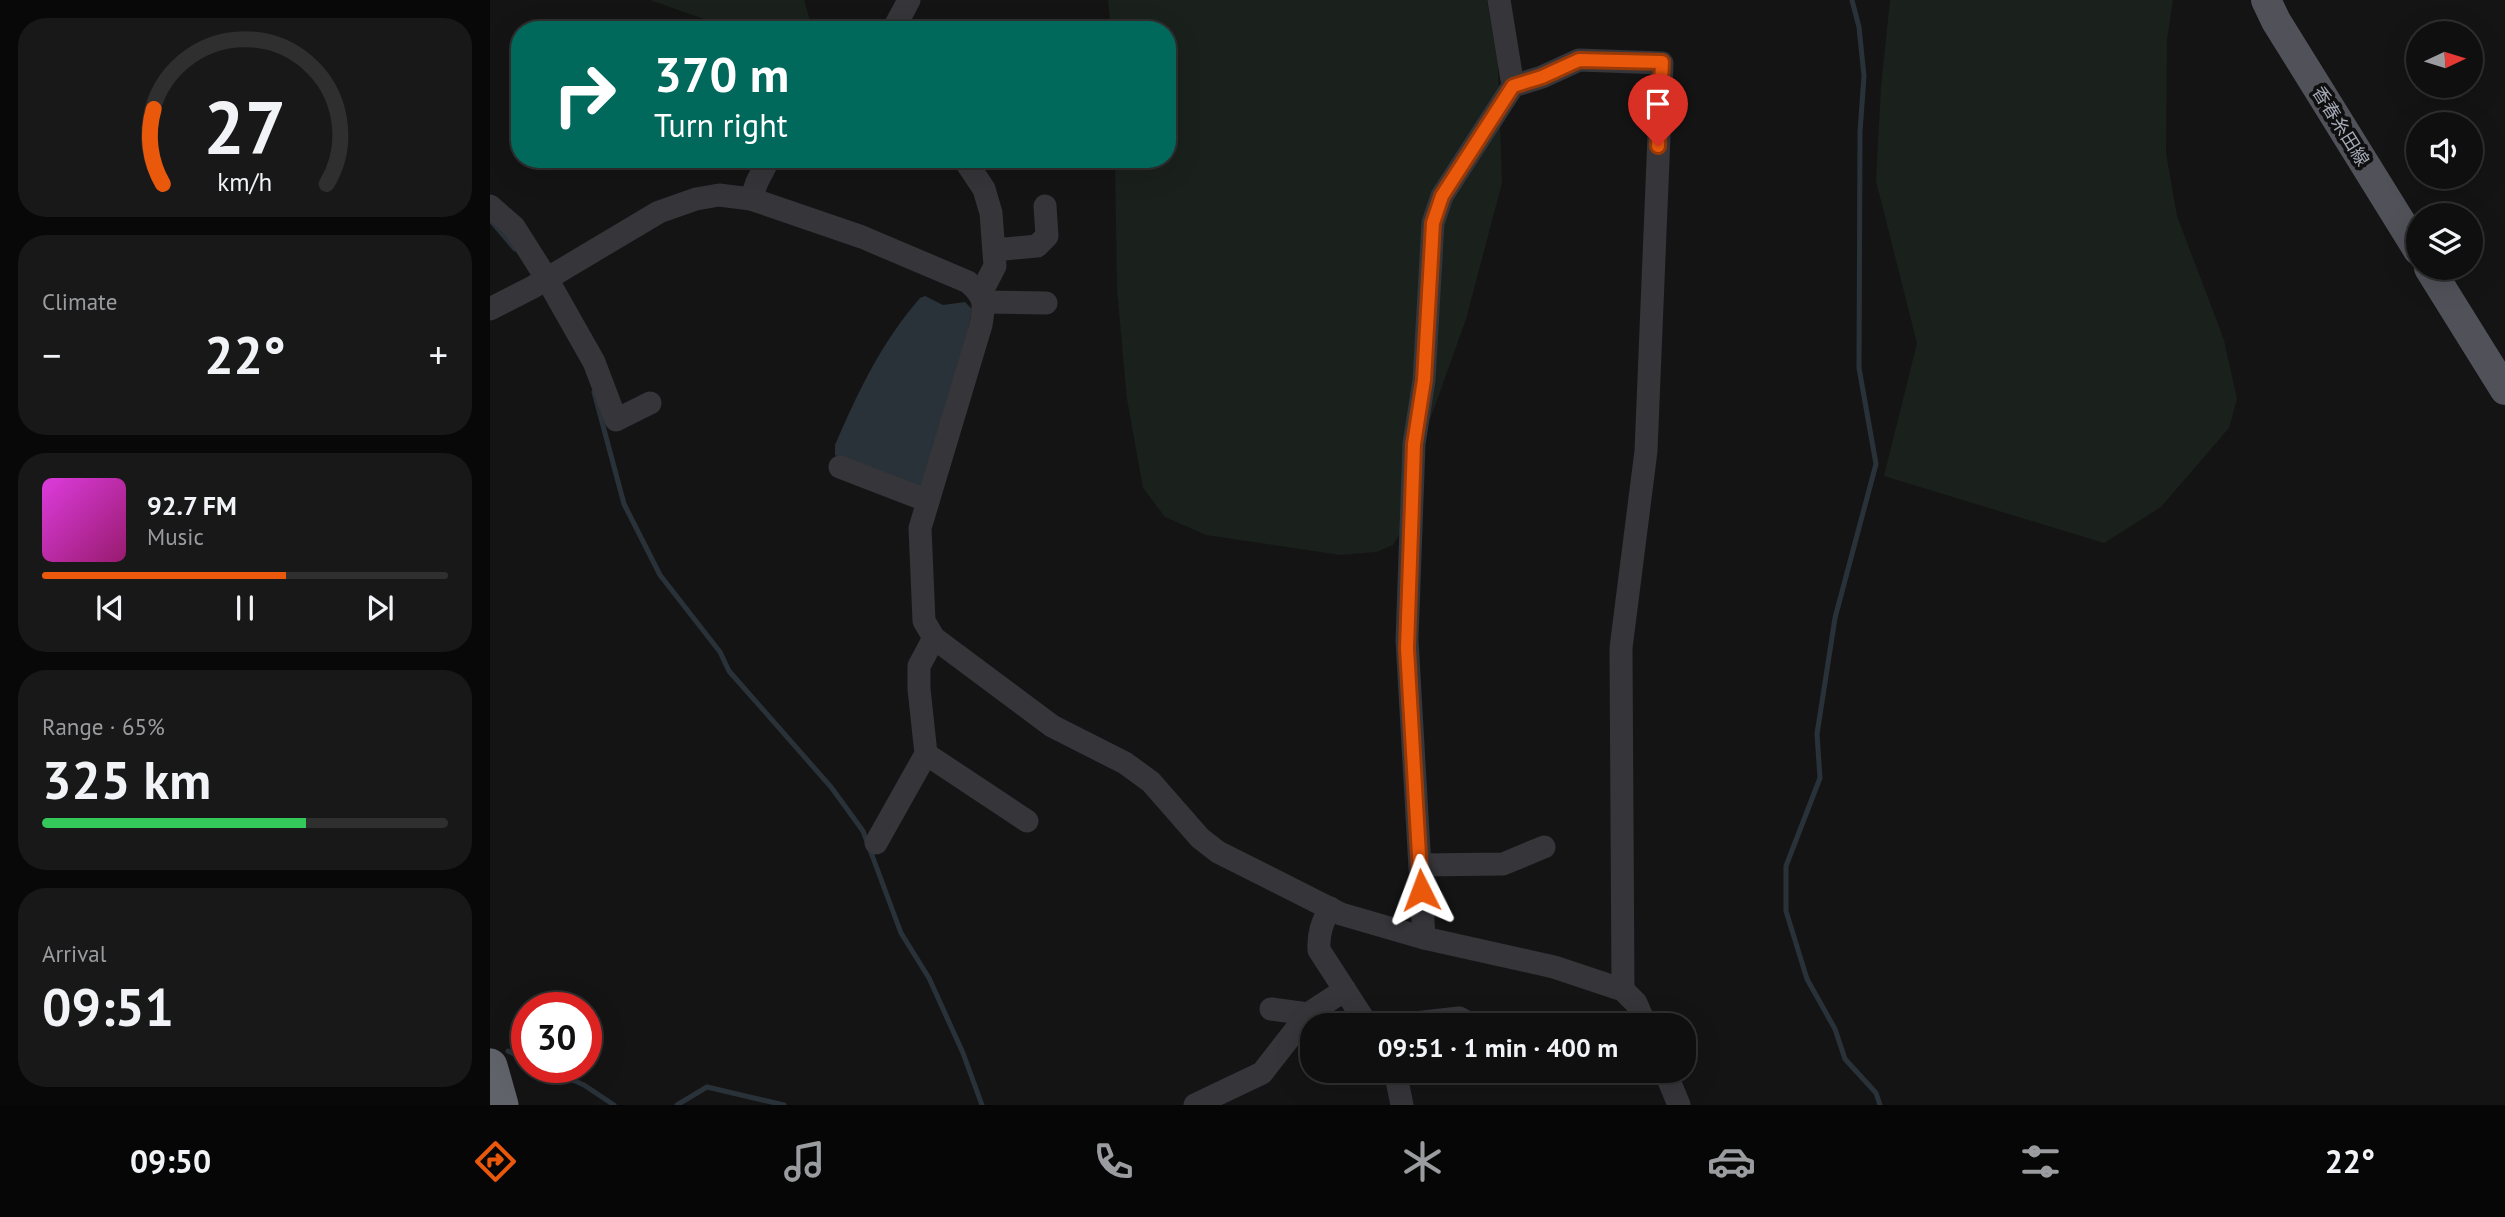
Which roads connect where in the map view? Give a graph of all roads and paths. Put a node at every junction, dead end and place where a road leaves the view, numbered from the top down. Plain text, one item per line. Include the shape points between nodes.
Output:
1 (909, 0) edge
2 (1499, 0) edge
3 (2266, 0) edge
4 (898, 21) edge
5 (1513, 86) junction
6 (764, 168) edge
7 (970, 168) edge
8 (751, 199) junction
9 (490, 206) edge
10 (1045, 206) dead end
11 (2406, 231) edge
12 (994, 250) junction
13 (547, 279) junction
14 (2436, 280) edge
15 (982, 298) junction
16 (1046, 303) dead end
17 (490, 309) edge
18 (2505, 390) edge
19 (650, 403) dead end
20 (840, 467) dead end
21 (928, 501) junction
22 (934, 638) junction
23 (926, 754) junction
24 (1027, 821) dead end
25 (876, 843) dead end
26 (1544, 848) dead end
27 (1420, 865) junction
28 (1330, 908) junction
29 (1424, 938) junction
30 (1345, 990) junction
31 (1623, 990) junction
32 (1271, 1009) dead end
33 (1301, 1013) edge
34 (1310, 1013) edge
35 (1360, 1013) edge
36 (1640, 1013) edge
37 (1300, 1024) edge
38 (490, 1066) edge
39 (1397, 1083) edge
40 (1670, 1083) edge
41 (501, 1105) edge
42 (1195, 1105) edge
43 (1402, 1105) edge
44 (1679, 1105) edge

1 - 4 street
2 - 5 street
3 - 11 main road, 香春糸田線
5 - 27 street via 1442,196 1433,223 1424,380 1414,444 1407,648
5 - 31 street via 1579,60 1662,62 1646,451 1621,648
6 - 8 street
7 - 12 street via 988,201
8 - 13 street via 719,195 659,212
8 - 15 street via 862,237 968,282
9 - 13 street via 514,227
10 - 12 street via 1047,236 1037,246
12 - 15 street via 995,266
13 - 17 street
13 - 19 street via 594,362 616,420
14 - 18 main road
15 - 16 street
15 - 21 street via 981,325
20 - 21 street
21 - 22 street via 920,528 922,598 924,621
22 - 23 street via 919,666
22 - 28 street via 1052,726 1125,763 1151,782 1218,852
23 - 24 street
23 - 25 street
26 - 27 street via 1503,864
27 - 29 street
28 - 29 street
28 - 30 street via 1320,931 1320,950
29 - 31 street via 1554,967
30 - 34 street
30 - 35 street
31 - 36 street
32 - 33 street
37 - 42 street via 1262,1073
38 - 41 highway
39 - 43 street
40 - 44 street

